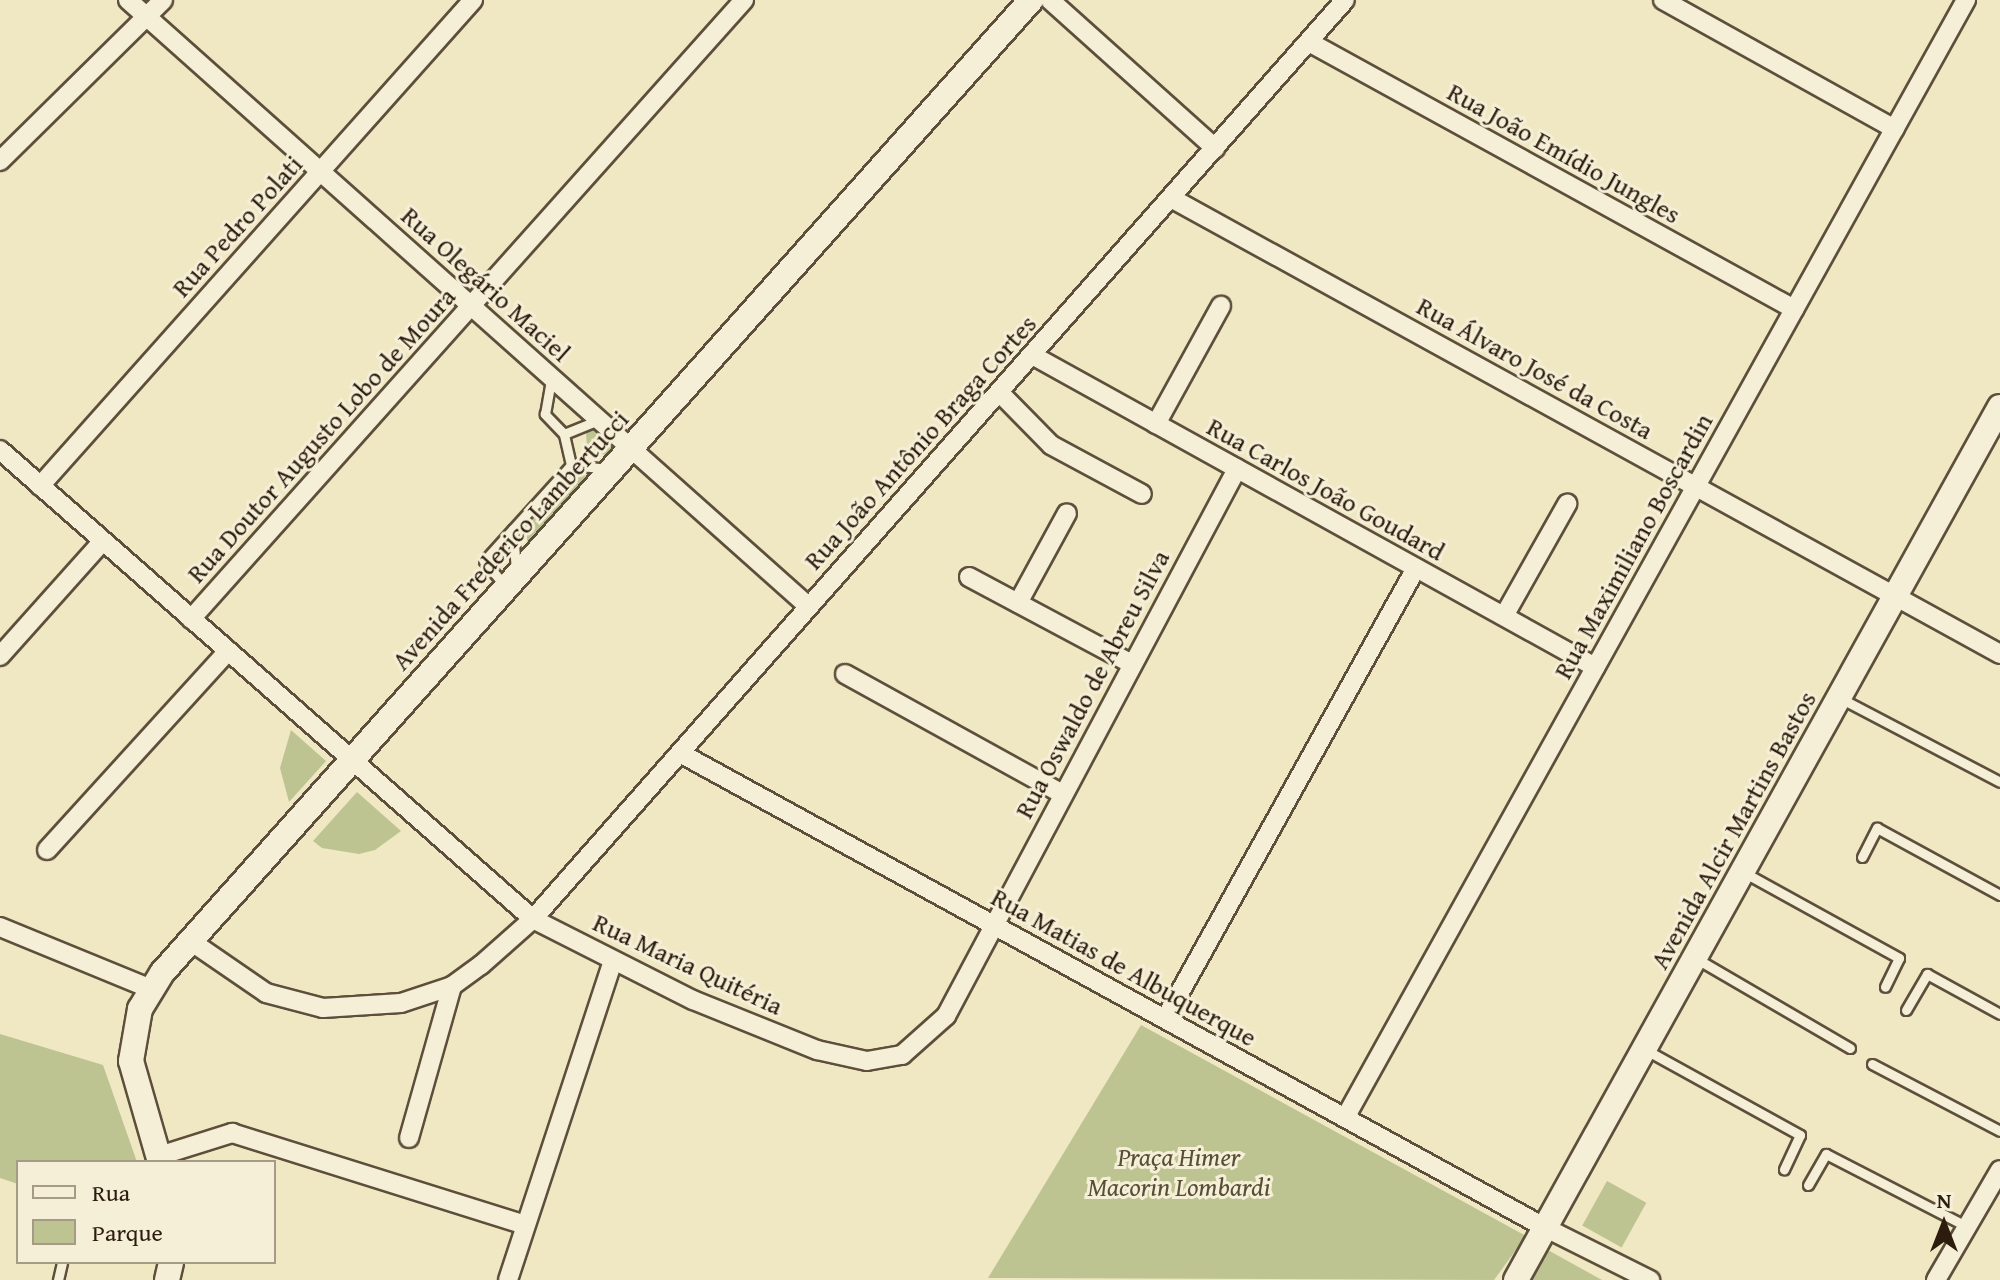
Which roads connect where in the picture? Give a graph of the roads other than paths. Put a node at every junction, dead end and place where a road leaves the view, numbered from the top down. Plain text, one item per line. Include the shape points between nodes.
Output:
1 (128, 0) edge
2 (163, 0) edge
3 (473, 0) edge
4 (744, 0) edge
5 (1031, 0) edge
6 (1050, 0) edge
7 (1345, 0) edge
8 (1663, 0) edge
9 (1966, 0) edge
10 (147, 16) junction
11 (1309, 42) junction
12 (1895, 129) junction
13 (1215, 148) junction
14 (0, 161) edge
15 (320, 171) junction
16 (1171, 198) junction
17 (471, 306) junction
18 (1221, 306) dead end
19 (1794, 309) junction
20 (1032, 355) junction
21 (551, 377) junction
22 (999, 392) junction
23 (2000, 407) edge
24 (599, 419) junction
25 (1156, 424) junction
26 (564, 434) junction
27 (630, 448) junction
28 (0, 450) edge
29 (571, 465) junction
30 (611, 469) junction
31 (1237, 469) junction
32 (40, 486) junction
33 (1696, 487) junction
34 (1142, 494) dead end
35 (1567, 504) dead end
36 (1067, 513) dead end
37 (513, 529) junction
38 (103, 541) junction
39 (1416, 568) junction
40 (969, 577) dead end
41 (511, 581) junction
42 (1895, 596) junction
43 (1018, 603) junction
44 (809, 607) junction
45 (1504, 616) junction
46 (191, 619) junction
47 (228, 651) junction
48 (2000, 654) edge
49 (0, 656) edge
50 (1132, 664) junction
51 (1595, 667) junction
52 (845, 674) dead end
53 (1839, 697) junction
54 (680, 753) junction
55 (351, 759) junction
56 (2000, 782) edge
57 (1062, 794) junction
58 (47, 850) dead end
59 (1862, 857) dead end
60 (1742, 871) junction
61 (2000, 895) edge
62 (533, 919) junction
63 (992, 924) junction
64 (0, 927) edge
65 (189, 940) junction
66 (1694, 958) junction
67 (613, 961) junction
68 (452, 986) junction
69 (1885, 987) dead end
70 (151, 989) junction
71 (1906, 1010) dead end
72 (2000, 1014) edge
73 (1165, 1019) junction
74 (1850, 1048) dead end
75 (1643, 1049) junction
76 (1872, 1064) dead end
77 (1345, 1118) junction
78 (2000, 1131) edge
79 (409, 1138) dead end
80 (159, 1159) edge
81 (1784, 1170) dead end
82 (2000, 1170) edge
83 (1808, 1185) dead end
84 (525, 1225) junction
85 (1544, 1227) junction
86 (1968, 1227) junction
87 (508, 1280) edge
88 (1516, 1280) edge
89 (1650, 1280) edge
90 (1936, 1280) edge

1 - 10 street, Rua Olegário Maciel
2 - 10 street
3 - 15 street, Rua Pedro Polati
4 - 17 street, Rua Doutor Augusto Lobo de Moura
5 - 27 street, Avenida Frederico Lambertucci
6 - 13 street
7 - 11 street, Rua João Antônio Braga Cortes
8 - 12 street
9 - 12 street, Rua Maximiliano Boscardin
10 - 14 street
10 - 15 street, Rua Olegário Maciel
11 - 13 street, Rua João Antônio Braga Cortes
11 - 19 street, Rua João Emídio Jungles
12 - 19 street, Rua Maximiliano Boscardin
13 - 16 street, Rua João Antônio Braga Cortes
15 - 17 street, Rua Olegário Maciel
15 - 32 street, Rua Pedro Polati
16 - 20 street, Rua João Antônio Braga Cortes
16 - 33 street, Rua Álvaro José da Costa
17 - 21 street, Rua Olegário Maciel
17 - 46 street, Rua Doutor Augusto Lobo de Moura
18 - 25 street
19 - 33 street, Rua Maximiliano Boscardin
20 - 22 street, Rua João Antônio Braga Cortes
20 - 25 street, Rua Carlos João Goudard
21 - 24 street, Rua Olegário Maciel
21 - 26 lane via 545,414
22 - 34 street via 1051,445
22 - 44 street, Rua João Antônio Braga Cortes
23 - 42 street, Avenida Alcir Martins Bastos
24 - 26 lane
24 - 27 street, Rua Olegário Maciel
25 - 31 street, Rua Carlos João Goudard
26 - 29 lane
27 - 30 street, Avenida Frederico Lambertucci
27 - 44 street, Rua Olegário Maciel
28 - 32 street, Rua Maria Quitéria
29 - 30 lane
29 - 37 lane
30 - 41 street, Avenida Frederico Lambertucci
31 - 39 street, Rua Carlos João Goudard
31 - 50 street, Rua Oswaldo de Abreu Silva
32 - 38 street, Rua Maria Quitéria
33 - 42 street, Rua Álvaro José da Costa
33 - 51 street, Rua Maximiliano Boscardin
35 - 45 street
36 - 43 street
37 - 41 lane
37 - 41 lane via 484,561
38 - 46 street, Rua Maria Quitéria
38 - 49 street
39 - 45 street, Rua Carlos João Goudard
39 - 73 street
40 - 43 street
41 - 55 street, Avenida Frederico Lambertucci
42 - 48 street, Rua Álvaro José da Costa
42 - 53 street, Avenida Alcir Martins Bastos
43 - 50 street
44 - 54 street, Rua João Antônio Braga Cortes
45 - 51 street, Rua Carlos João Goudard
46 - 47 street, Rua Maria Quitéria
47 - 55 street, Rua Maria Quitéria
47 - 58 street
50 - 57 street, Rua Oswaldo de Abreu Silva
51 - 77 street, Rua Maximiliano Boscardin
52 - 57 street
53 - 56 lane
53 - 60 street, Avenida Alcir Martins Bastos
54 - 62 street, Rua João Antônio Braga Cortes
54 - 63 street, Rua Matias de Albuquerque
55 - 62 street, Rua Maria Quitéria
55 - 65 street, Avenida Frederico Lambertucci
57 - 63 street, Rua Oswaldo de Abreu Silva
59 - 61 lane via 1877,828
60 - 66 street, Avenida Alcir Martins Bastos
60 - 69 lane via 1899,958
62 - 67 street, Rua Maria Quitéria
62 - 68 street, Rua João Antônio Braga Cortes
63 - 67 street, Rua Maria Quitéria via 956,998 931,1033 902,1055 867,1061 817,1050
63 - 73 street, Rua Matias de Albuquerque
64 - 70 street
65 - 68 street via 266,993 323,1008 372,1009
65 - 70 street, Avenida Frederico Lambertucci
66 - 74 lane
66 - 75 street, Avenida Alcir Martins Bastos
67 - 84 street
68 - 79 street
70 - 80 street, Avenida Frederico Lambertucci via 133,1035 131,1061
71 - 72 lane via 1927,974
73 - 77 street, Rua Matias de Albuquerque
75 - 81 lane via 1800,1135
75 - 85 street, Avenida Alcir Martins Bastos
76 - 78 lane
77 - 85 street, Rua Matias de Albuquerque
80 - 84 street via 232,1133
82 - 86 street
83 - 86 lane via 1826,1154
84 - 87 street
85 - 88 street, Avenida Alcir Martins Bastos
85 - 89 street, Rua Matias de Albuquerque
86 - 90 street

